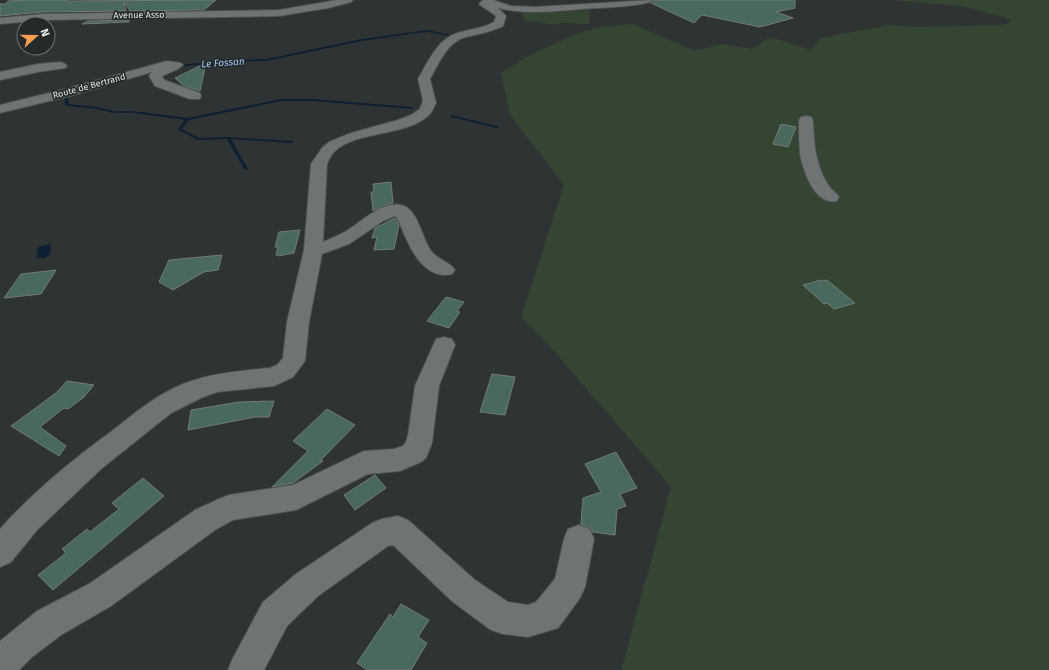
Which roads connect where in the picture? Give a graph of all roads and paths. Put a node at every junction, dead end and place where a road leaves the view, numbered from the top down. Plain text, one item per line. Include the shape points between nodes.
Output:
1 (647, 0) edge
2 (352, 1) edge
3 (484, 1) edge
4 (626, 5) junction
5 (599, 17) dead end
6 (0, 21) edge
7 (62, 66) dead end
8 (0, 76) edge
9 (195, 96) dead end
10 (2, 104) edge
11 (0, 120) edge
12 (806, 120) dead end
13 (831, 197) dead end
14 (313, 250) junction
15 (445, 270) dead end
16 (444, 345) dead end
17 (579, 539) dead end
18 (0, 552) edge
19 (0, 665) edge
20 (245, 670) edge

1 - 4 street
2 - 6 street, Avenue Asso via 284,14 279,12 57,17
3 - 4 street via 497,6 526,10
3 - 14 street via 484,4 499,13 501,20 493,28 454,38 447,44 424,79 429,103 427,110 408,122 334,144 326,152 319,164
4 - 5 street via 627,8 604,12
7 - 8 street
9 - 10 street, Route de Bertrand via 159,83 155,76 175,66 167,64 65,93 22,96
10 - 11 street via 6,110
12 - 13 street via 809,163 826,194
14 - 15 street via 326,248 357,231 383,212 398,210 404,214 430,263
14 - 18 street via 298,322 294,361 285,371 274,377 210,385 192,390 162,406 92,461 28,520
16 - 19 street via 426,390 421,439 414,453 396,462 364,463 296,497 229,508 205,520 100,595 49,624 20,645
17 - 20 street via 569,587 546,616 528,621 503,618 464,591 398,530 382,533 307,584 275,614

